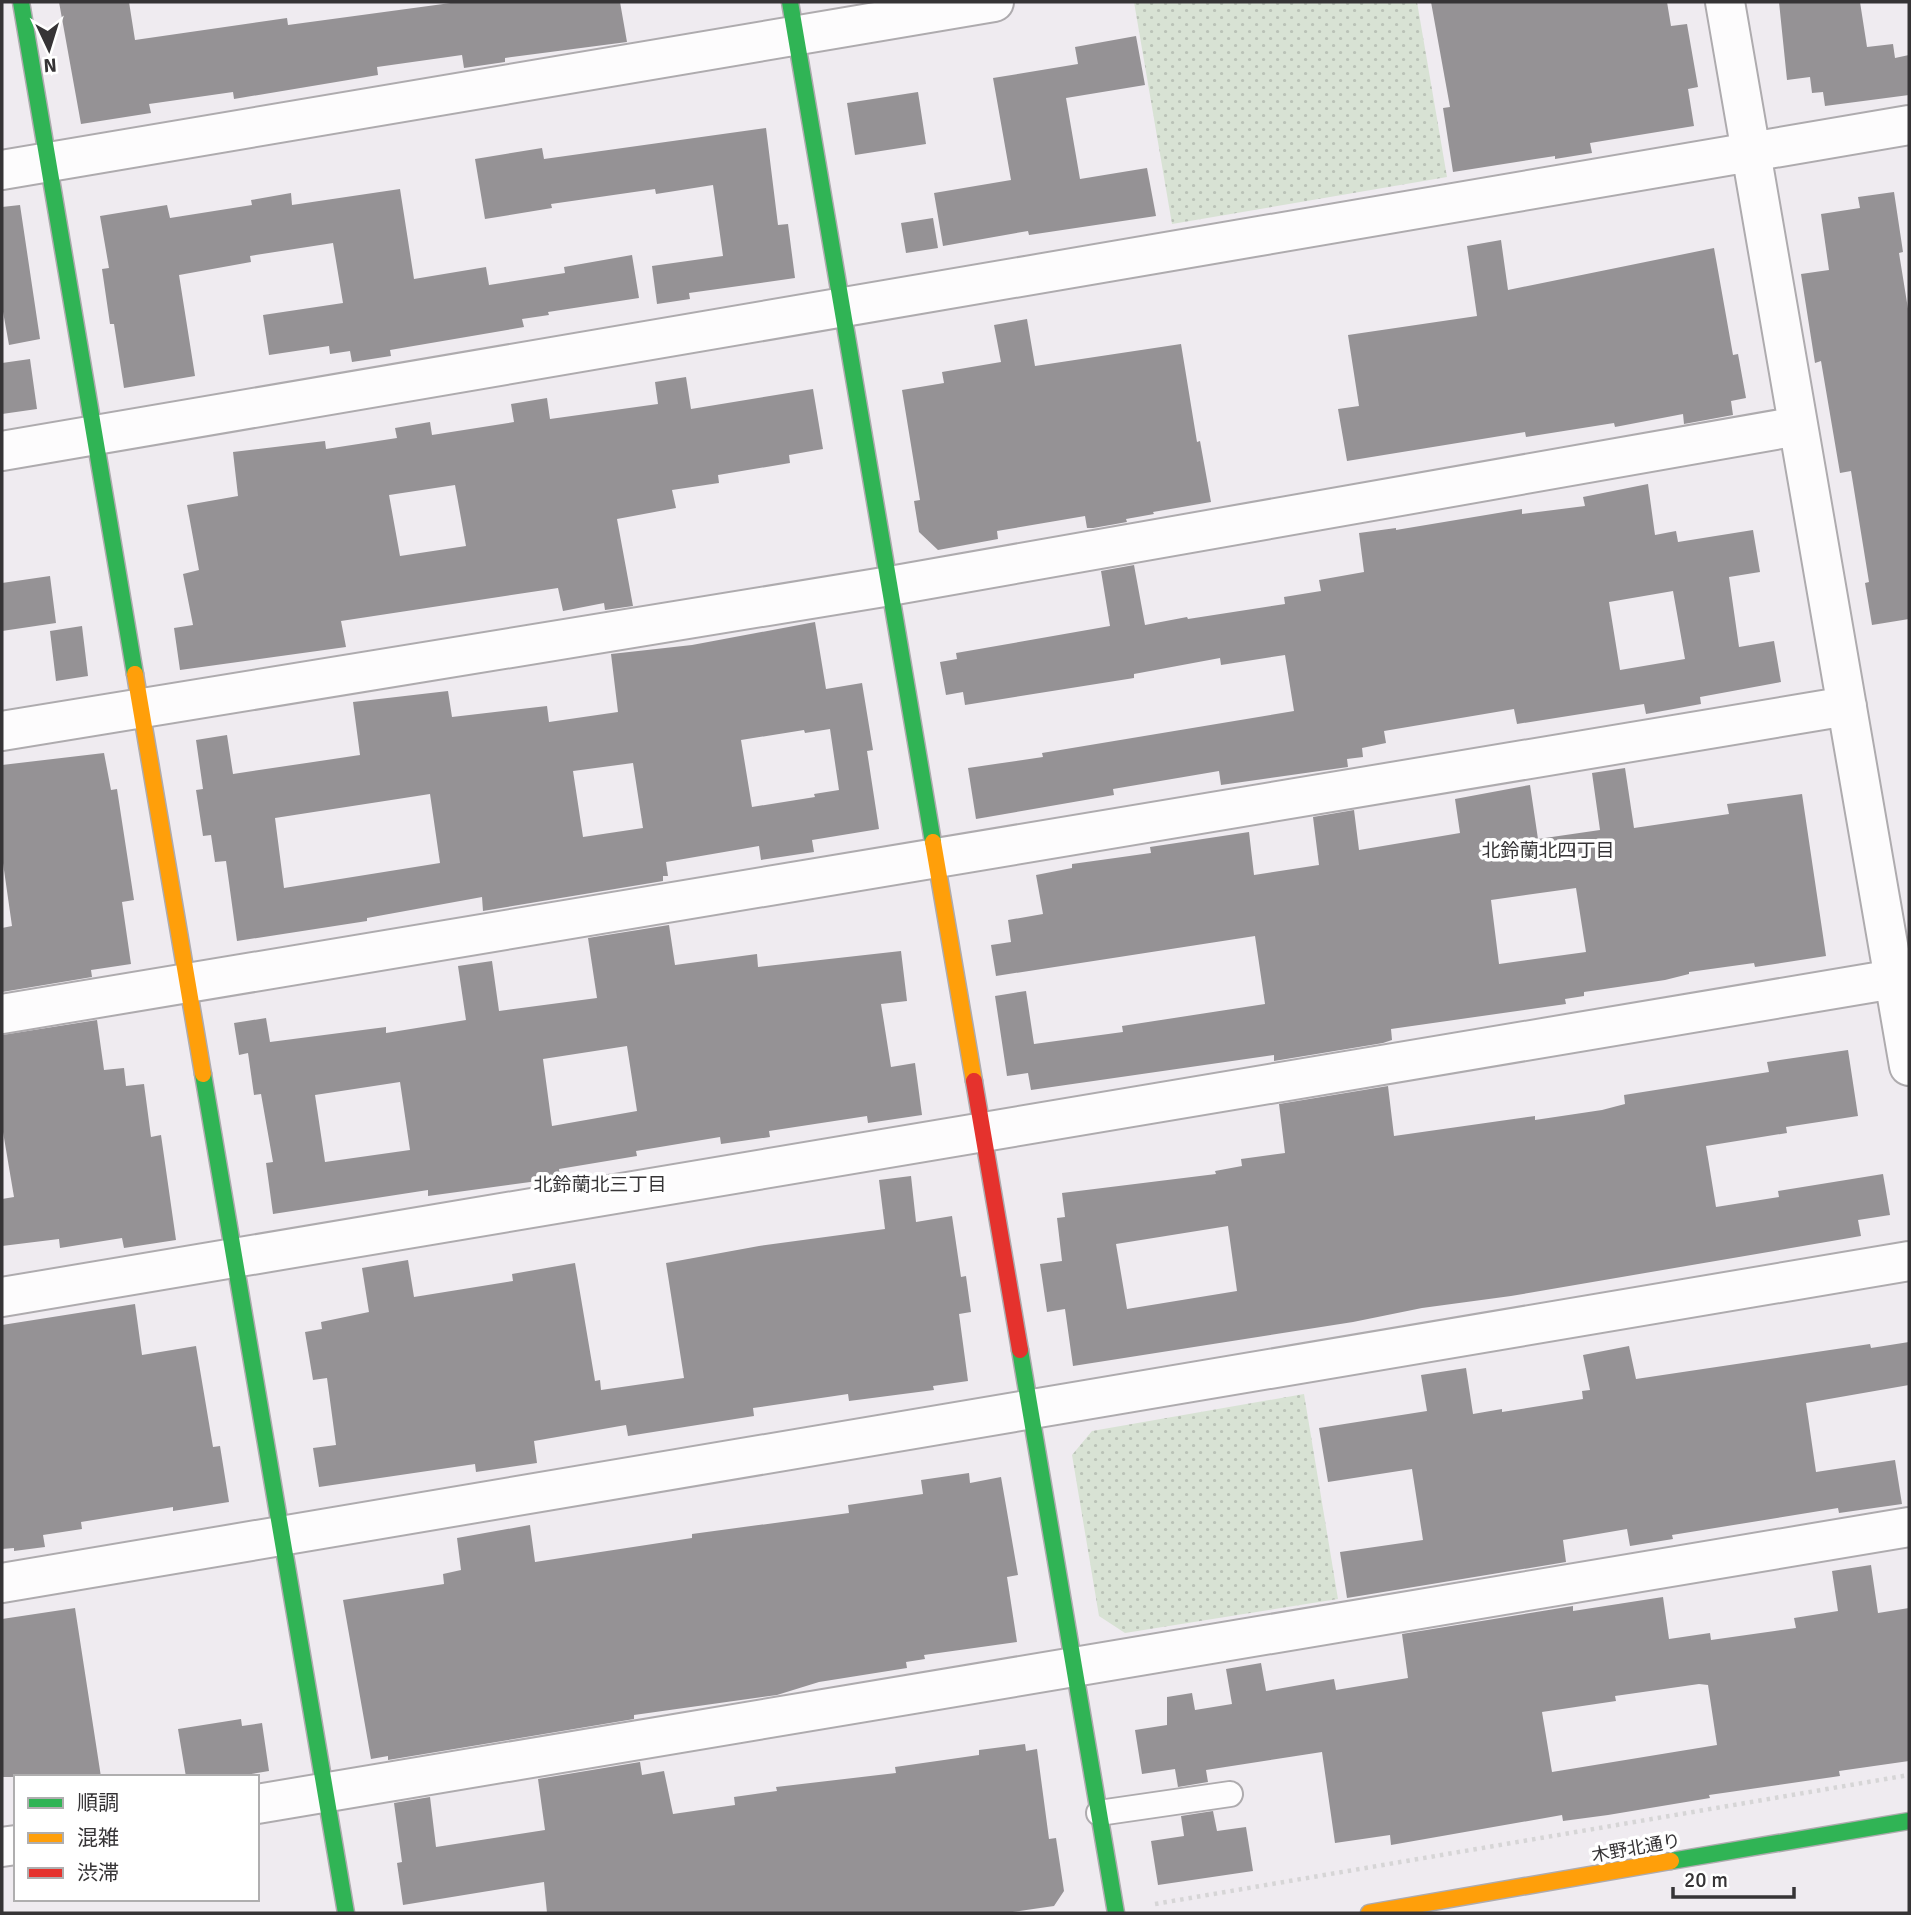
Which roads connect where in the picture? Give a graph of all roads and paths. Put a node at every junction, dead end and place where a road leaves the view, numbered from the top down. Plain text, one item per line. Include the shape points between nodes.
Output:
1 (21, 2) edge
2 (994, 2) edge
3 (1725, 2) edge
4 (793, 19) edge
5 (1909, 125) edge
6 (1751, 152) junction
7 (48, 162) junction
8 (2, 170) edge
9 (842, 307) junction
10 (1798, 426) junction
11 (94, 435) junction
12 (2, 451) edge
13 (890, 586) junction
14 (1847, 706) junction
15 (141, 707) junction
16 (2, 731) edge
17 (936, 858) junction
18 (1894, 979) junction
19 (187, 983) junction
20 (2, 1014) edge
21 (1909, 1066) edge
22 (983, 1132) junction
23 (234, 1258) junction
24 (1909, 1261) edge
25 (2, 1297) edge
26 (1030, 1410) junction
27 (1909, 1527) edge
28 (282, 1536) junction
29 (2, 1583) edge
30 (1074, 1667) junction
31 (1909, 1775) edge
32 (325, 1793) junction
33 (1230, 1794) dead end
34 (259, 1804) edge
35 (1099, 1813) junction
36 (1909, 1821) edge
37 (1116, 1912) edge
38 (346, 1913) edge
39 (1369, 1913) edge

1 - 7 street
2 - 4 street
3 - 6 street
4 - 7 street
4 - 9 street
5 - 6 street
6 - 9 street
6 - 10 street
7 - 8 street
7 - 11 street
9 - 11 street
9 - 13 street
10 - 13 street
10 - 14 street
11 - 12 street
11 - 15 street
13 - 15 street
13 - 17 street
14 - 17 street
14 - 18 street
15 - 16 street
15 - 19 street
17 - 19 street
17 - 22 street
18 - 21 street
18 - 22 street
19 - 20 street
19 - 23 street
22 - 23 street
22 - 26 street
23 - 25 street
23 - 28 street
24 - 26 street
26 - 28 street
26 - 30 street
27 - 30 street
28 - 29 street
28 - 32 street
30 - 32 street
30 - 35 street
31 - 37 path
32 - 34 street
32 - 38 street
33 - 35 lane
35 - 37 street
36 - 39 street, 木野北通り

